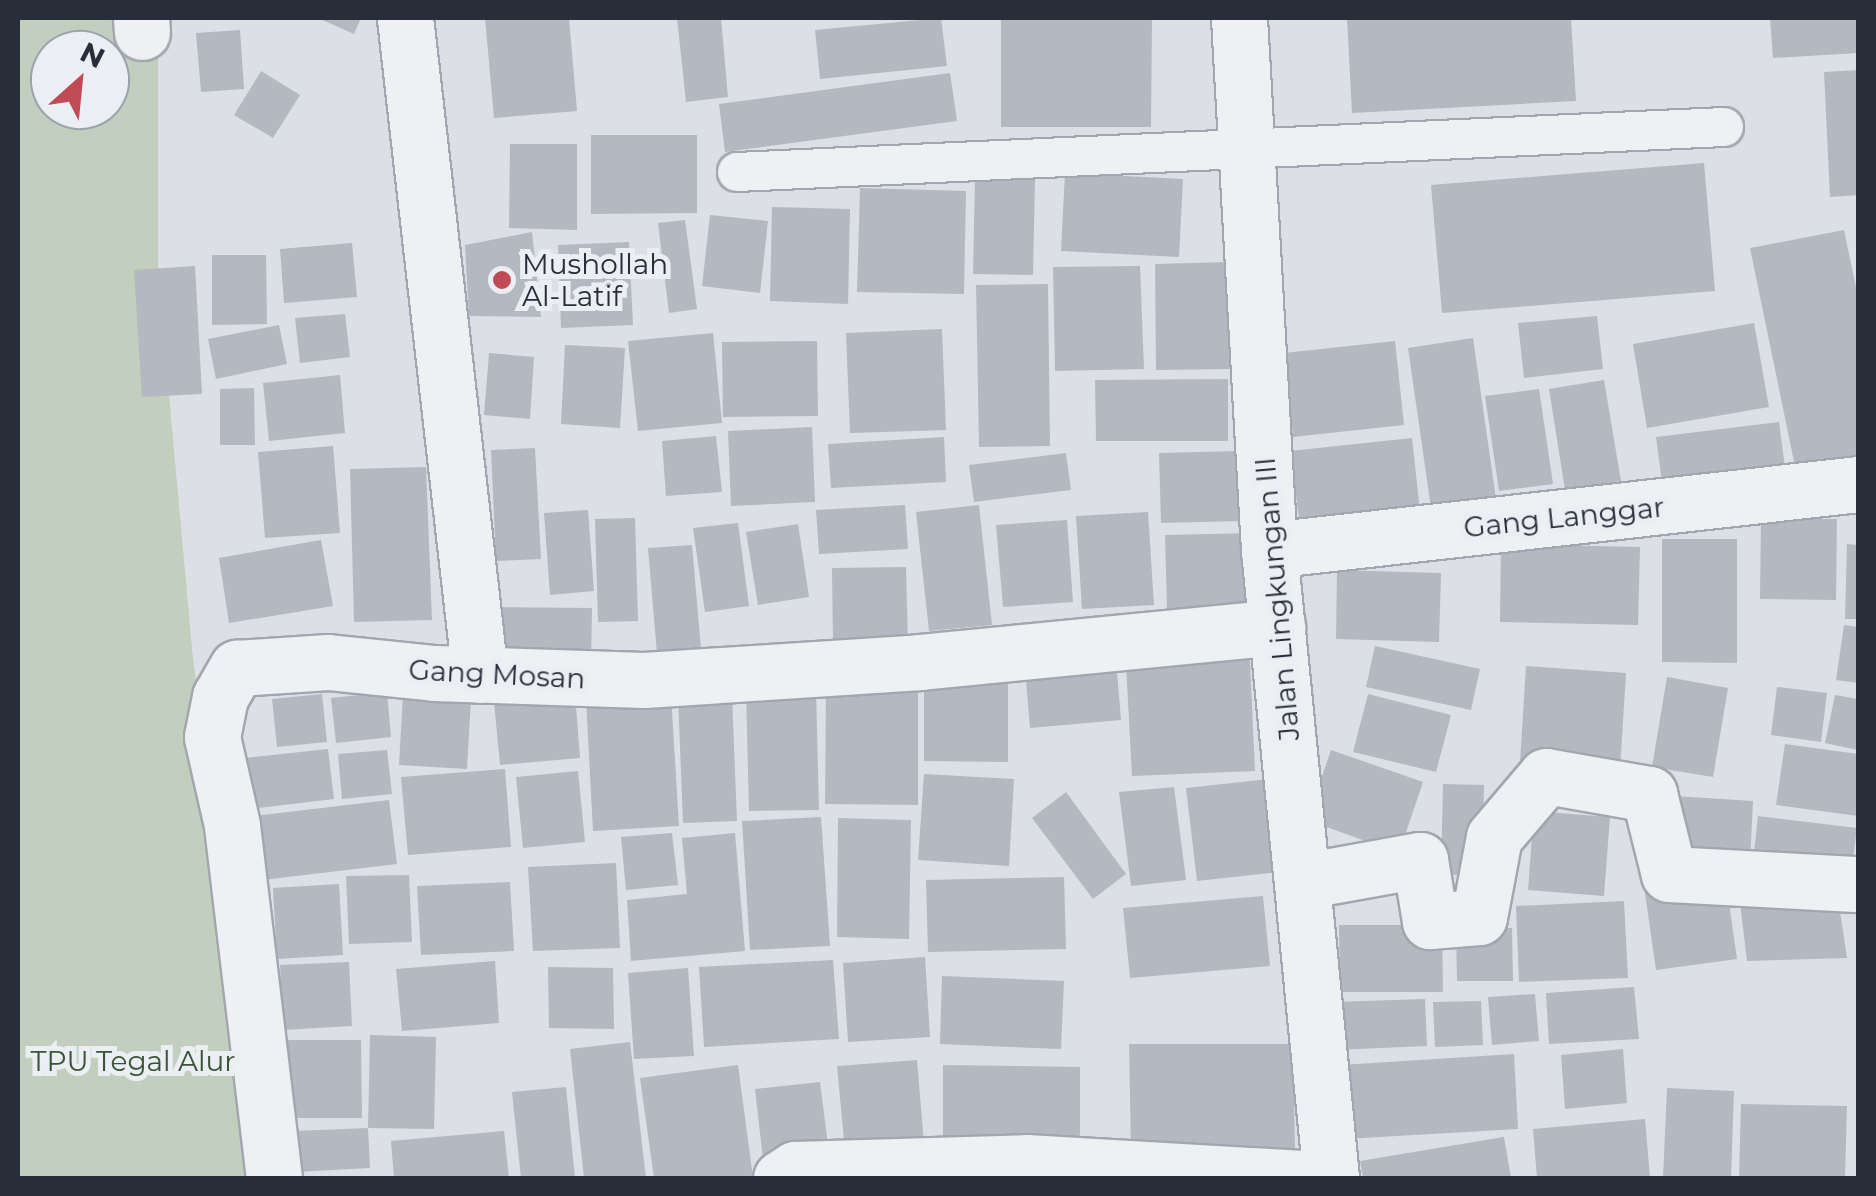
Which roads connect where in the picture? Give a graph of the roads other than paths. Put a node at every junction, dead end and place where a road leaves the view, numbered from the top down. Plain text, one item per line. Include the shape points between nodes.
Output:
1 (405, 18) edge
2 (1239, 18) edge
3 (1724, 127) dead end
4 (1251, 150) junction
5 (737, 172) dead end
6 (1858, 484) edge
7 (1268, 550) junction
8 (1276, 627) junction
9 (480, 676) junction
10 (1303, 880) junction
11 (1857, 886) edge
12 (274, 1178) edge
13 (781, 1178) edge
14 (1307, 1178) edge
15 (1331, 1178) edge

1 - 9 street
2 - 4 street, Jalan Lingkungan III
3 - 4 lane
4 - 5 lane
4 - 7 street, Jalan Lingkungan III
6 - 7 street, Gang Langgar
7 - 8 street, Jalan Lingkungan III
8 - 9 street, Gang Mosan via 920,662 644,680
8 - 10 street, Jalan Lingkungan III
9 - 12 street, Gang Mosan via 328,662 246,663 220,697 212,737 232,825
10 - 11 street via 1420,860 1430,920 1478,917 1494,837 1546,776 1649,794 1670,874
10 - 15 street, Jalan Lingkungan III
13 - 14 street via 795,1169 1026,1162

